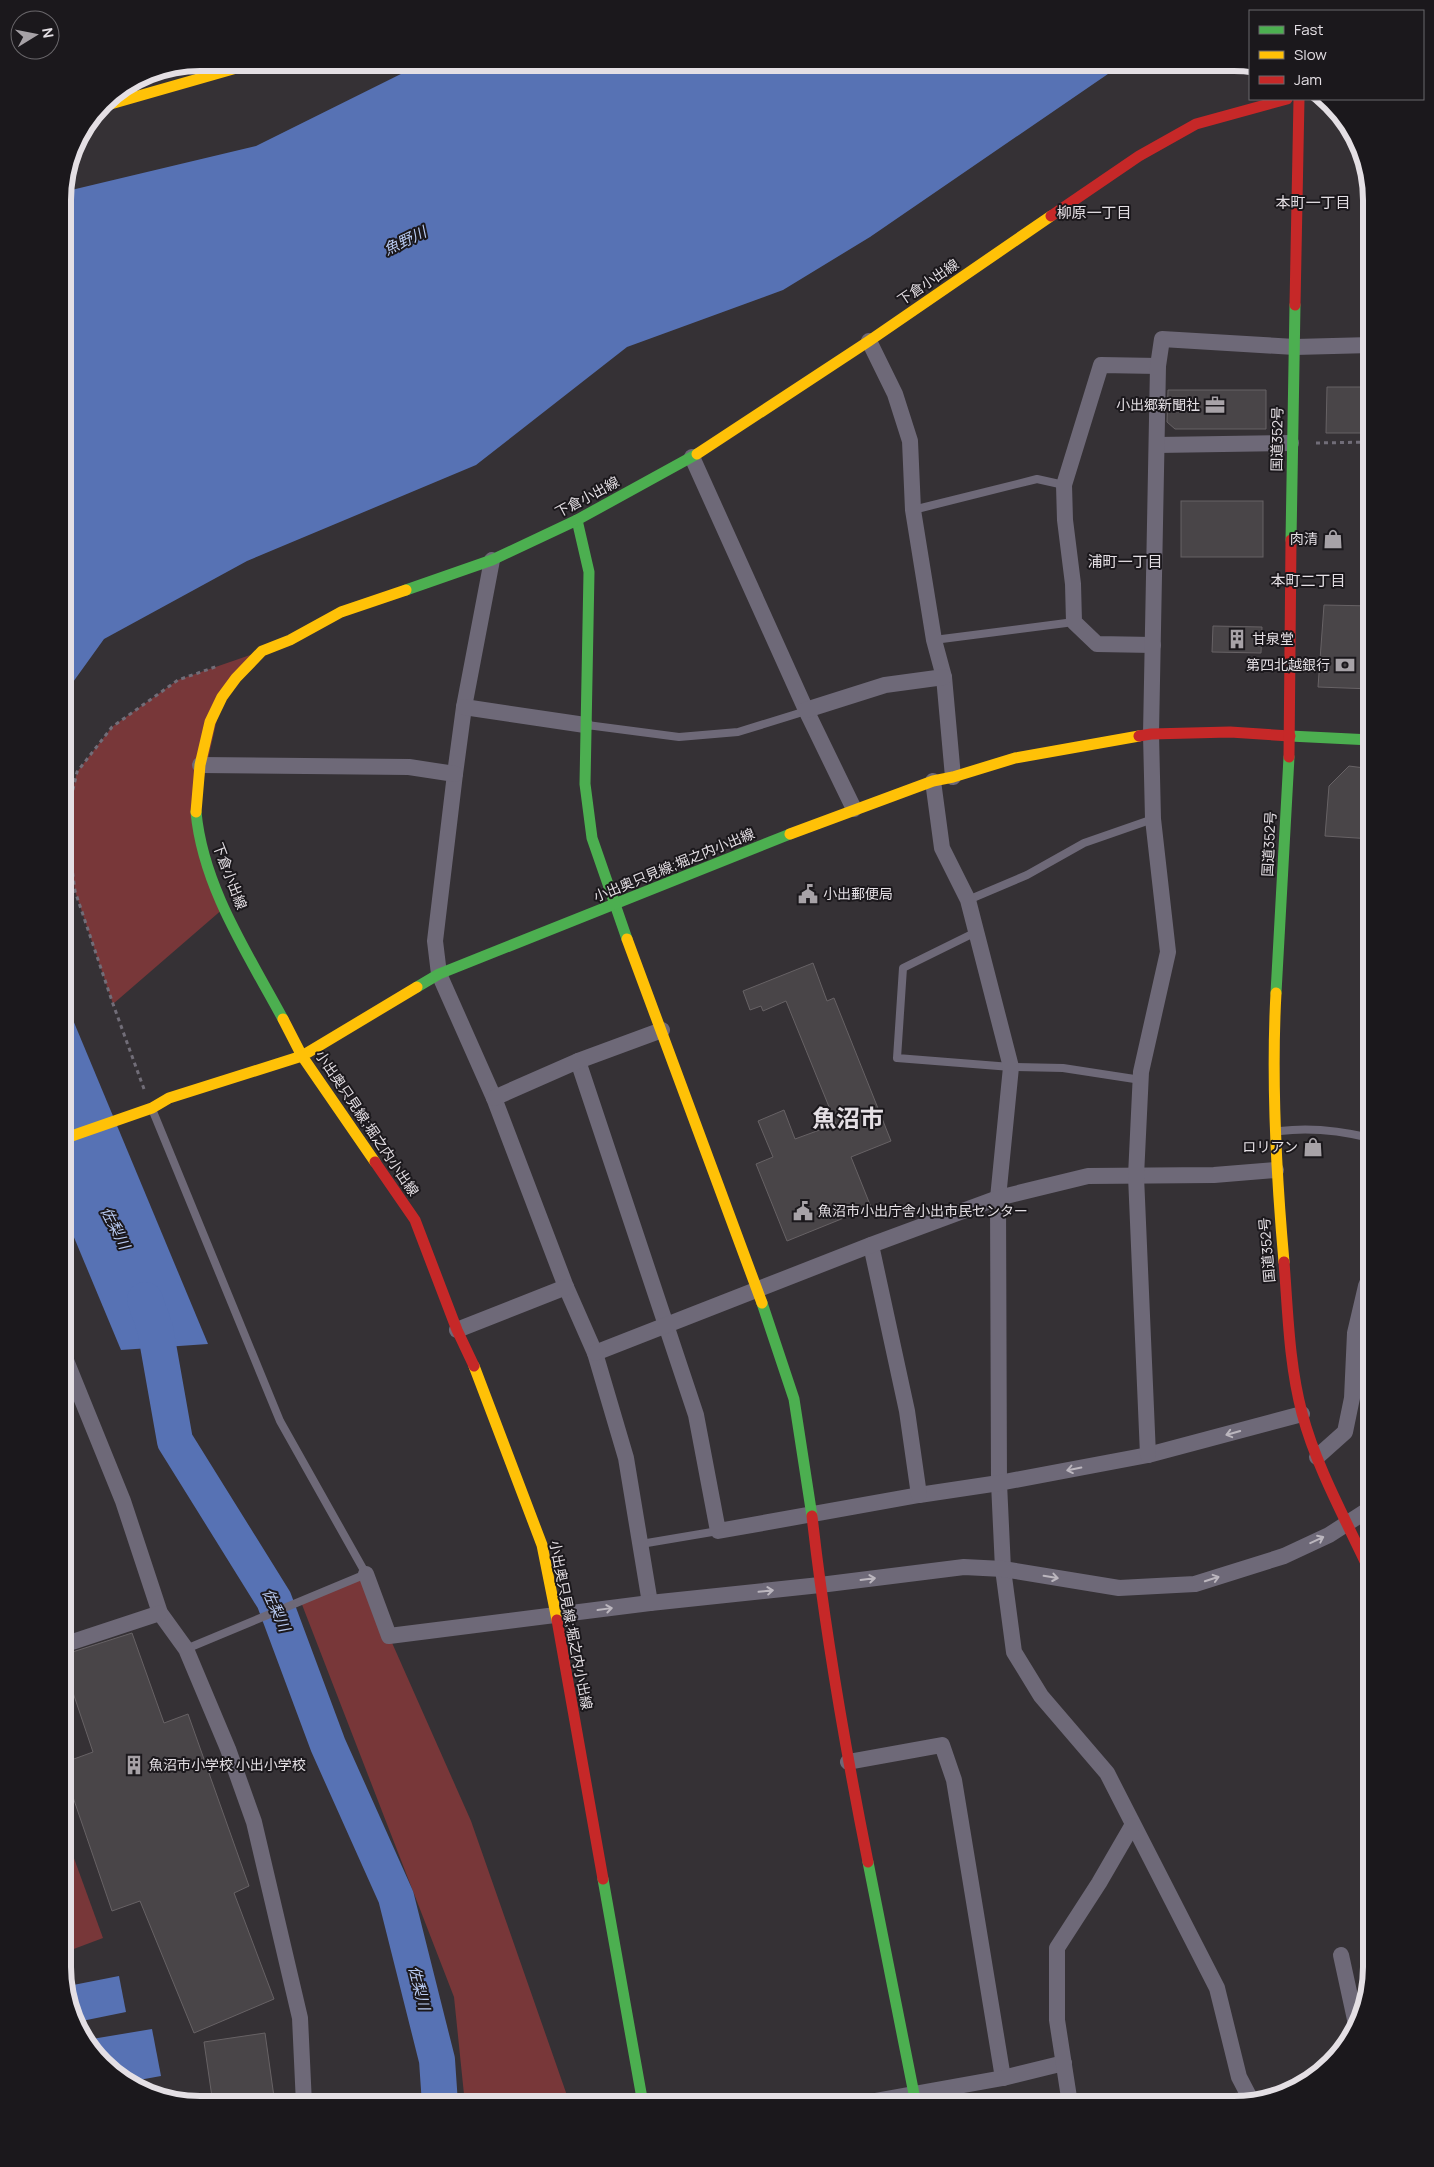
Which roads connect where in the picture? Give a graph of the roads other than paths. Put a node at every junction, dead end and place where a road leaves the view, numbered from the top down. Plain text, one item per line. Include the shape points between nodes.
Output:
1 (223, 71) edge
2 (1283, 100) edge
3 (1299, 100) edge
4 (116, 102) edge
5 (869, 340) junction
6 (1294, 346) junction
7 (1363, 346) edge
8 (1158, 366) junction
9 (1292, 443) junction
10 (1157, 445) junction
11 (692, 457) junction
12 (1064, 485) junction
13 (913, 510) junction
14 (577, 520) junction
15 (492, 560) junction
16 (1074, 622) junction
17 (934, 640) junction
18 (1153, 645) junction
19 (944, 677) junction
20 (464, 706) junction
21 (806, 710) junction
22 (585, 725) junction
23 (1151, 734) junction
24 (1290, 736) junction
25 (1363, 740) edge
26 (200, 765) junction
27 (455, 774) junction
28 (953, 777) junction
29 (934, 781) junction
30 (854, 809) junction
31 (1153, 820) junction
32 (968, 900) junction
33 (614, 905) junction
34 (976, 932) junction
35 (439, 974) junction
36 (662, 1030) junction
37 (302, 1056) junction
38 (578, 1061) junction
39 (1011, 1067) junction
40 (1140, 1080) junction
41 (494, 1098) junction
42 (152, 1108) junction
43 (1275, 1132) junction
44 (80, 1134) junction
45 (1363, 1136) edge
46 (71, 1137) edge
47 (71, 1143) edge
48 (1276, 1170) junction
49 (1136, 1176) junction
50 (998, 1198) junction
51 (871, 1244) junction
52 (566, 1287) junction
53 (758, 1290) junction
54 (1363, 1299) edge
55 (666, 1325) junction
56 (458, 1330) junction
57 (595, 1353) junction
58 (71, 1373) edge
59 (1302, 1414) junction
60 (1148, 1455) junction
61 (1317, 1457) junction
62 (999, 1483) junction
63 (919, 1495) junction
64 (1363, 1513) edge
65 (812, 1514) junction
66 (1349, 1522) junction
67 (718, 1531) junction
68 (641, 1544) junction
69 (1363, 1554) edge
70 (1003, 1569) junction
71 (360, 1577) junction
72 (820, 1585) junction
73 (650, 1603) junction
74 (160, 1613) junction
75 (556, 1616) junction
76 (71, 1642) edge
77 (192, 1646) junction
78 (848, 1762) junction
79 (1132, 1826) junction
80 (1341, 1955) dead end
81 (1354, 2014) edge
82 (1064, 2064) junction
83 (1003, 2078) junction
84 (304, 2095) edge
85 (640, 2095) edge
86 (1249, 2095) edge
87 (914, 2096) edge
88 (929, 2096) edge
89 (1069, 2096) edge

1 - 4 main road
2 - 5 main road, 下倉小出線 via 1196,124 1140,156
3 - 6 main road, 国道352号
5 - 11 main road, 下倉小出線
5 - 13 street via 895,394 910,441
6 - 7 street
6 - 8 street via 1162,339
6 - 9 main road, 国道352号
8 - 10 street
8 - 12 street via 1101,364
9 - 10 street
9 - 24 main road, 国道352号
10 - 18 street
11 - 14 main road, 下倉小出線
11 - 21 street
12 - 13 lane via 1037,479
12 - 16 street
13 - 17 street
14 - 15 main road, 下倉小出線
14 - 22 main road via 589,572
15 - 20 street
15 - 26 main road, 下倉小出線 via 341,612 290,640 262,651 222,697 210,722
16 - 17 lane
16 - 18 street via 1097,644
17 - 19 street
18 - 23 street
19 - 21 street via 885,685
19 - 28 street
20 - 22 street
20 - 27 street
21 - 22 lane via 738,732 679,737
21 - 30 street
22 - 33 main road via 585,784 592,838
23 - 24 main road, 小出奥只見線;堀之内小出線 via 1230,732
23 - 28 main road, 小出奥只見線;堀之内小出線 via 1015,758
23 - 31 street
24 - 25 main road, 小出奥只見線;堀之内小出線
24 - 43 main road, 国道352号 via 1273,1041
26 - 27 street via 410,767
26 - 37 main road, 下倉小出線 via 196,813 203,853 224,908
27 - 35 street via 435,941
28 - 29 main road, 小出奥只見線;堀之内小出線
29 - 30 main road, 小出奥只見線;堀之内小出線
29 - 32 street via 942,848
30 - 33 main road, 小出奥只見線;堀之内小出線
31 - 32 lane via 1084,843 1027,875
31 - 40 street via 1168,952
32 - 34 street
33 - 35 main road, 小出奥只見線;堀之内小出線
33 - 36 main road
34 - 39 street
34 - 39 lane via 903,968 897,1058
35 - 37 main road, 小出奥只見線;堀之内小出線
35 - 41 street
36 - 38 street
36 - 53 main road
37 - 42 main road via 170,1098
37 - 56 main road, 小出奥只見線;堀之内小出線 via 414,1220
38 - 41 street
38 - 55 street
39 - 40 lane via 1063,1068
39 - 50 street
40 - 49 street
41 - 52 street
42 - 44 main road
42 - 71 lane via 280,1421
43 - 45 lane via 1299,1129
43 - 48 main road, 国道352号
44 - 46 main road
44 - 47 street
48 - 49 street
48 - 59 main road, 国道352号 via 1292,1363
49 - 50 street via 1088,1176
49 - 60 street
50 - 51 street
50 - 62 street
51 - 53 street
51 - 63 street via 907,1411
52 - 56 street
52 - 57 street
53 - 55 street
53 - 65 main road via 794,1399
54 - 61 street via 1355,1333 1352,1398 1345,1432
55 - 57 street
55 - 67 street via 696,1415
56 - 75 main road, 小出奥只見線;堀之内小出線 via 482,1383 542,1545
57 - 68 street via 626,1458
58 - 74 street via 124,1501
59 -> 60 street
59 - 61 main road, 国道352号
60 -> 62 street
61 - 66 main road, 国道352号
62 - 63 street
62 - 70 street
63 - 65 street
64 - 66 street
65 - 67 street
65 - 72 main road
66 - 69 main road, 国道352号
70 -> 66 street via 1120,1588 1195,1584 1284,1556
67 - 68 lane
68 - 73 street
72 -> 70 street via 964,1567
70 - 79 street via 1014,1652 1041,1696 1107,1772
71 - 75 street via 389,1636
71 - 77 lane
73 -> 72 street
72 - 78 main road
75 -> 73 street
74 - 76 street
74 - 77 street
75 - 85 main road, 小出奥只見線;堀之内小出線
77 - 84 street via 254,1822 300,2018
78 - 83 street via 942,1745 954,1780
78 - 87 main road
79 - 82 street via 1057,1948 1058,2020
79 - 86 street via 1217,1988 1239,2077
80 - 81 street
82 - 83 street
82 - 89 street
83 - 88 street

